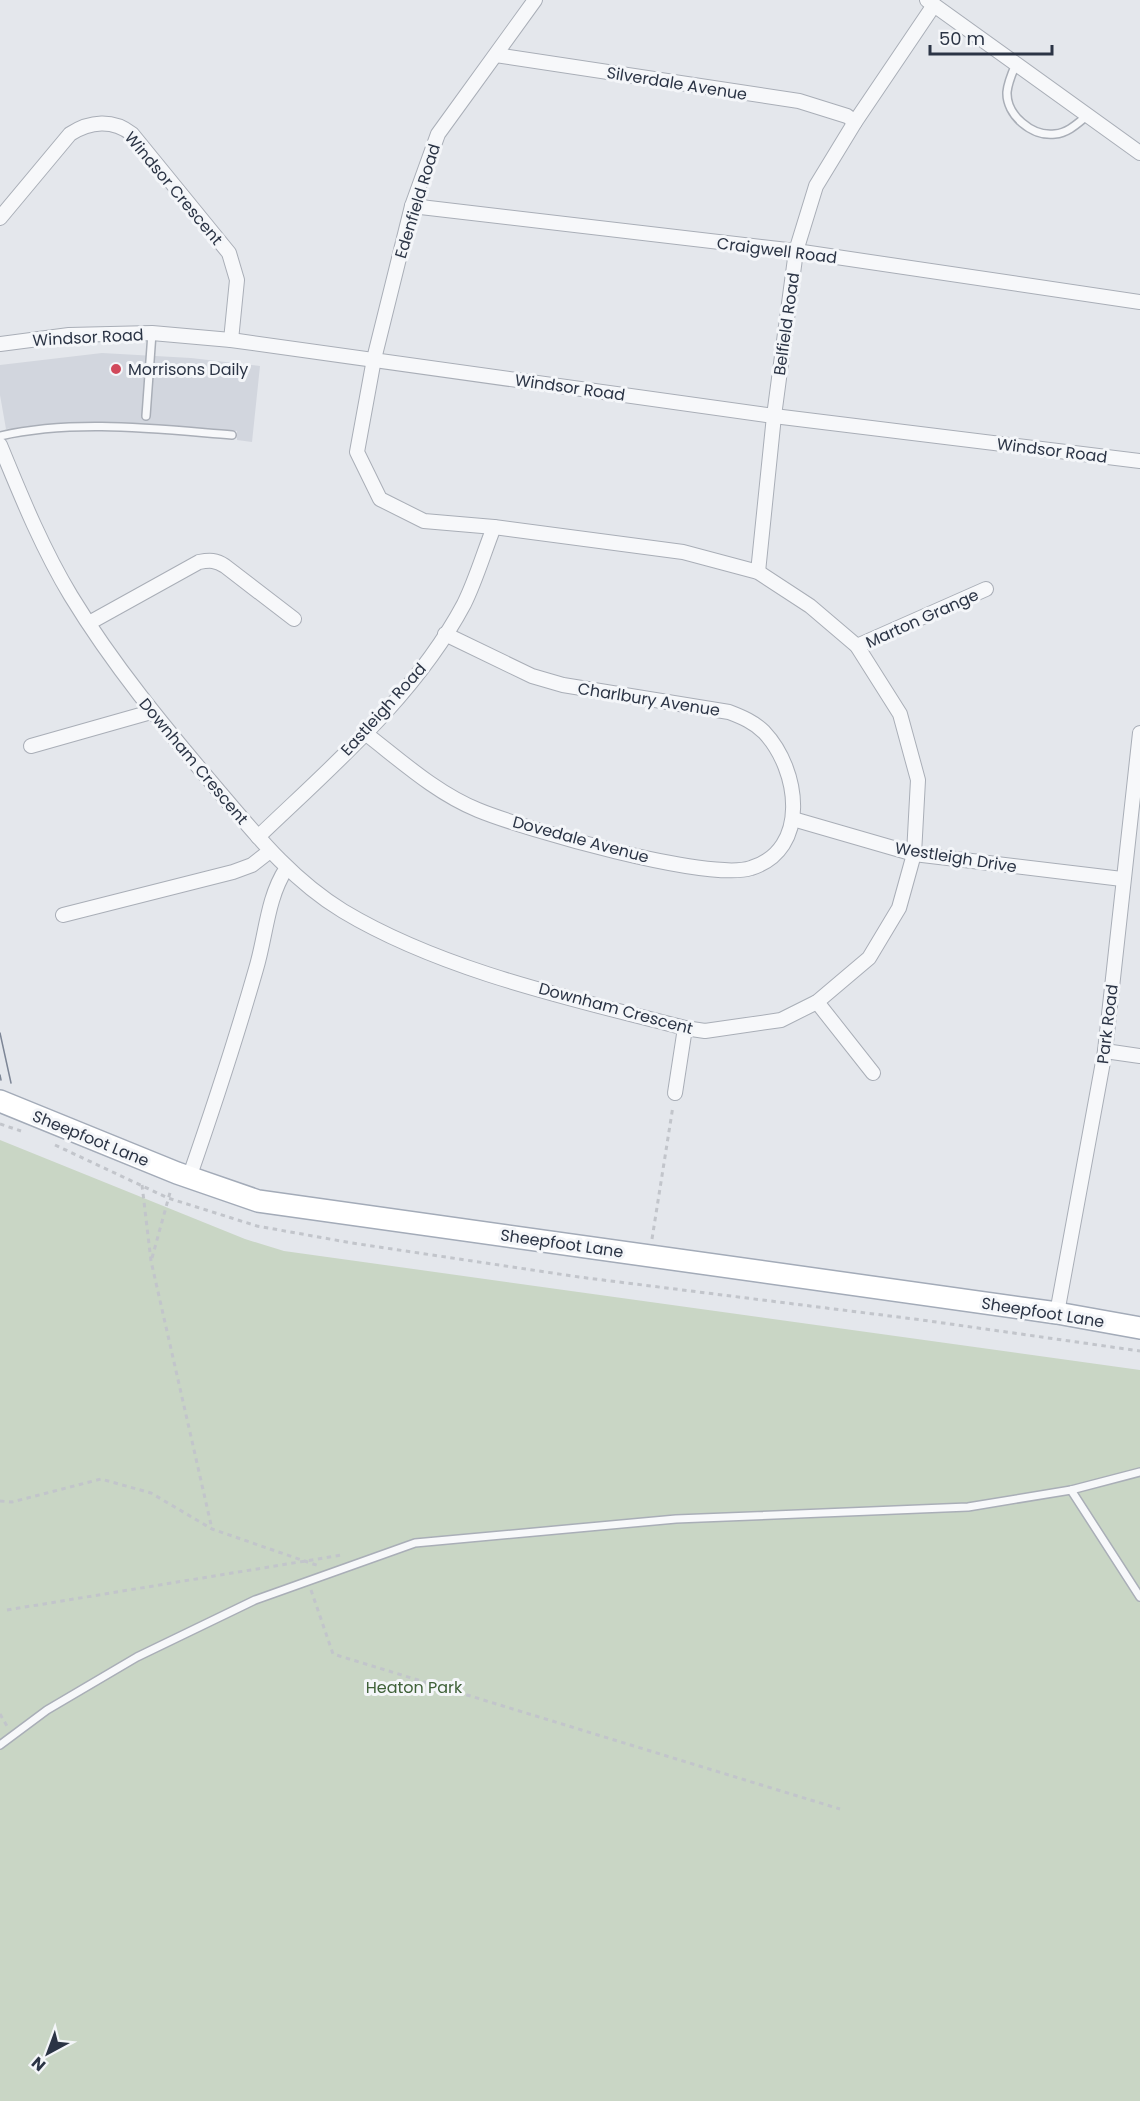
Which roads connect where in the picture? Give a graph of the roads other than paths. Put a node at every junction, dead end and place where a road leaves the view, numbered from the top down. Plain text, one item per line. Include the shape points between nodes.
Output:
1 (535, 0) edge
2 (938, 4) edge
3 (496, 55) junction
4 (1016, 64) junction
5 (1088, 116) junction
6 (855, 122) junction
7 (1140, 153) edge
8 (412, 206) junction
9 (0, 218) edge
10 (796, 252) junction
11 (1140, 302) edge
12 (152, 333) junction
13 (231, 340) junction
14 (0, 344) edge
15 (374, 359) junction
16 (146, 416) dead end
17 (774, 416) junction
18 (231, 435) dead end
19 (0, 436) edge
20 (0, 445) edge
21 (1140, 461) edge
22 (494, 527) junction
23 (758, 572) junction
24 (986, 589) dead end
25 (294, 619) dead end
26 (89, 623) junction
27 (445, 634) junction
28 (857, 646) junction
29 (151, 712) junction
30 (1140, 733) edge
31 (365, 734) junction
32 (31, 746) dead end
33 (1138, 762) edge
34 (793, 819) junction
35 (258, 837) junction
36 (270, 850) junction
37 (914, 854) junction
38 (286, 869) junction
39 (1122, 879) junction
40 (63, 915) dead end
41 (817, 1002) junction
42 (685, 1028) junction
43 (1105, 1051) junction
44 (1140, 1056) edge
45 (873, 1073) dead end
46 (675, 1093) road end
47 (0, 1101) edge
48 (183, 1176) junction
49 (1057, 1313) junction
50 (1140, 1328) edge
51 (1140, 1472) edge
52 (1071, 1490) junction
53 (1140, 1597) edge
54 (0, 1745) edge

1 - 3 street, Edenfield Road
2 - 4 street
2 - 6 street, Belfield Road
3 - 6 street, Silverdale Avenue via 799,102
3 - 8 street, Edenfield Road via 438,134
4 - 5 street
4 - 5 lane via 1007,93 1011,109 1023,124 1038,132 1056,134
5 - 7 street
6 - 10 street, Belfield Road via 816,186
8 - 10 street, Craigwell Road
8 - 15 street, Edenfield Road
9 - 13 street, Windsor Crescent via 70,134 96,123 122,127 132,134 229,253 237,280
10 - 11 street, Craigwell Road
10 - 17 street, Belfield Road
12 - 13 street, Windsor Road
12 - 14 street, Windsor Road via 69,335
12 - 16 lane
13 - 15 street, Windsor Road
15 - 17 street, Windsor Road
15 - 22 street, Downham Crescent via 357,452 380,499 424,521
17 - 21 street, Windsor Road
17 - 23 street, Belfield Road
18 - 19 lane via 66,428
20 - 26 street, Downham Crescent via 31,519
22 - 23 street, Downham Crescent via 683,552
22 - 27 street, Eastleigh Road via 465,603
23 - 28 street, Downham Crescent via 810,606
24 - 28 street, Marton Grange
25 - 26 street via 218,561 208,560
26 - 29 street, Downham Crescent
27 - 31 street, Eastleigh Road via 408,686
27 - 34 street, Charlbury Avenue via 532,676 563,685 729,712 753,722 765,733 788,771
28 - 37 street, Downham Crescent via 900,714 918,780
29 - 32 street
29 - 35 street, Downham Crescent
30 - 33 street, Park Road
31 - 34 street, Dovedale Avenue via 476,810 548,834 633,855 727,872 750,869 777,854 785,844
31 - 35 street, Eastleigh Road
33 - 39 street, Park Road
34 - 37 street, Westleigh Drive
35 - 36 street, Downham Crescent
36 - 38 street, Downham Crescent
36 - 40 street via 252,865 233,872
37 - 39 street, Westleigh Drive
37 - 41 street, Downham Crescent via 899,908 869,958
38 - 42 street, Downham Crescent via 345,912 425,951 551,993
38 - 48 street via 273,896 238,1033
39 - 43 street, Park Road
41 - 42 street, Downham Crescent via 781,1020 705,1031
41 - 45 street
42 - 46 street
43 - 44 street
43 - 49 street, Park Road
47 - 48 main road, Sheepfoot Lane
48 - 49 main road, Sheepfoot Lane via 231,1194 270,1202
49 - 50 main road, Sheepfoot Lane
51 - 52 lane
52 - 53 lane
52 - 54 lane via 968,1507 676,1519 415,1543 255,1600 137,1657 47,1710

